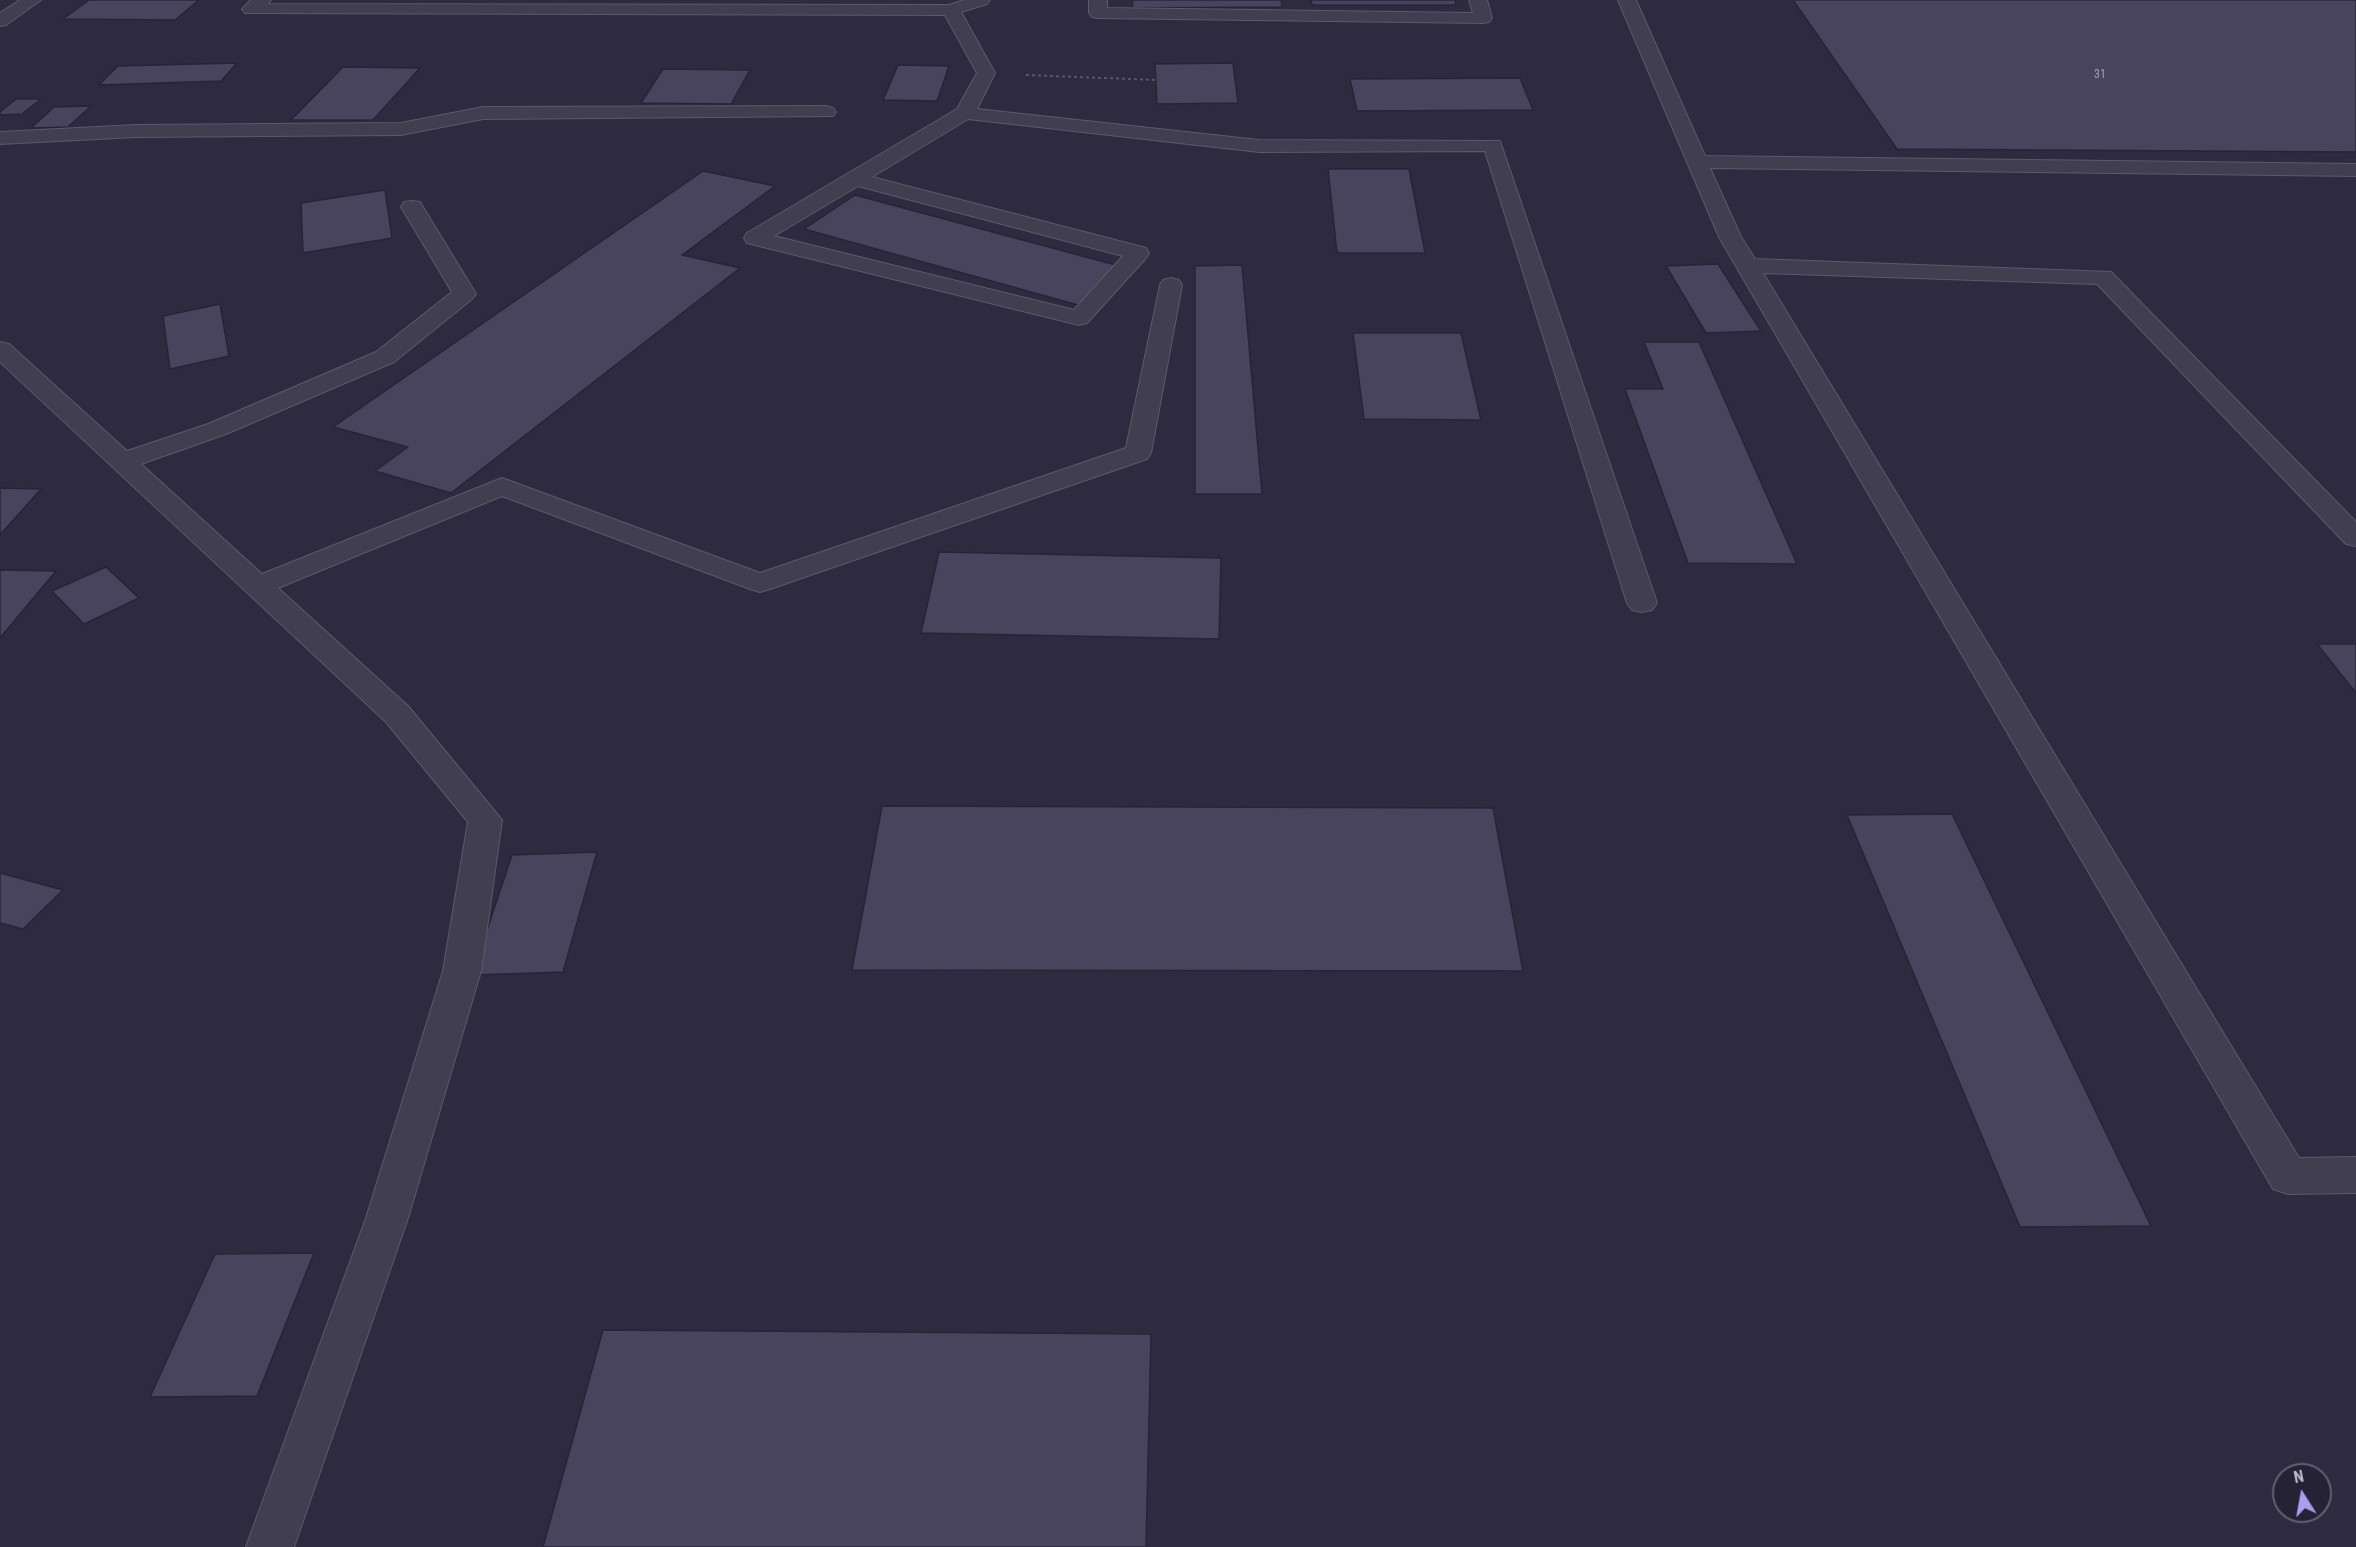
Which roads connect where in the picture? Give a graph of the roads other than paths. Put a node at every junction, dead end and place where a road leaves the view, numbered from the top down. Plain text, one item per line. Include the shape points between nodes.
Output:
1 (32, 0) edge
2 (262, 0) edge
3 (981, 0) edge
4 (1098, 0) edge
5 (1478, 0) edge
6 (1626, 0) edge
7 (951, 10) junction
8 (0, 21) edge
9 (826, 112) dead end
10 (965, 113) junction
11 (0, 138) edge
12 (1697, 162) junction
13 (2356, 170) edge
14 (853, 178) junction
15 (412, 207) dead end
16 (1747, 266) junction
17 (1171, 285) dead end
18 (0, 349) edge
19 (123, 461) junction
20 (2356, 538) edge
21 (258, 586) junction
22 (1642, 603) dead end
23 (2356, 1175) edge
24 (270, 1547) edge

1 - 8 lane
2 - 7 lane via 251,9
3 - 7 lane
4 - 5 lane via 1098,13 1483,18
6 - 12 lane
7 - 10 lane via 986,74
9 - 11 lane via 483,113 401,129 136,130
10 - 14 lane
10 - 22 lane via 1259,146 1493,145
12 - 13 lane
12 - 16 lane
14 - 14 lane via 755,238 1079,318 1138,253
15 - 19 lane via 464,294 385,357 217,429
16 - 20 lane via 2103,277
16 - 23 lane via 2288,1176
17 - 21 lane via 1138,453 760,583 502,486
18 - 19 lane
19 - 21 lane
21 - 24 lane via 397,714 485,820 462,971 387,1218

